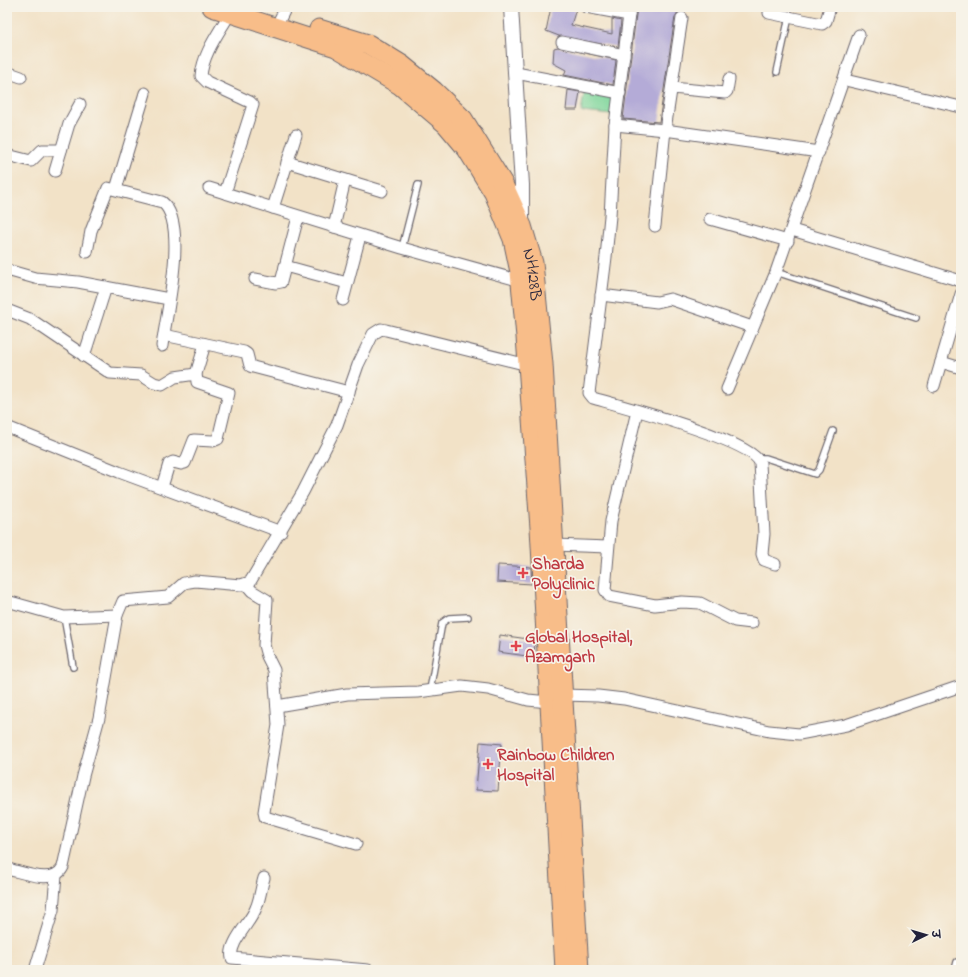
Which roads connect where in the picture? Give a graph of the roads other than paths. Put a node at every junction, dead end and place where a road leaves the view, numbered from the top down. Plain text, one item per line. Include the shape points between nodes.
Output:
1 (212, 7) edge
2 (511, 7) edge
3 (586, 7) edge
4 (830, 7) edge
5 (238, 10) edge
6 (629, 11) edge
7 (283, 13) edge
8 (769, 13) dead end
9 (682, 18) dead end
10 (788, 18) junction
11 (859, 35) dead end
12 (562, 42) dead end
13 (624, 55) junction
14 (7, 72) edge
15 (777, 72) dead end
16 (516, 73) junction
17 (21, 77) dead end
18 (729, 79) dead end
19 (844, 80) junction
20 (672, 88) junction
21 (145, 93) dead end
22 (620, 93) junction
23 (80, 104) dead end
24 (961, 107) edge
25 (615, 125) junction
26 (665, 130) junction
27 (296, 135) dead end
28 (61, 150) junction
29 (819, 152) junction
30 (7, 155) edge
31 (288, 162) junction
32 (55, 171) dead end
33 (346, 180) junction
34 (418, 186) dead end
35 (209, 188) dead end
36 (116, 189) junction
37 (382, 191) dead end
38 (225, 193) junction
39 (273, 208) junction
40 (298, 216) junction
41 (710, 219) dead end
42 (655, 226) dead end
43 (334, 227) junction
44 (792, 230) junction
45 (518, 232) junction
46 (360, 236) junction
47 (788, 241) junction
48 (402, 248) junction
49 (87, 252) dead end
50 (285, 266) junction
51 (7, 270) edge
52 (776, 272) junction
53 (255, 280) dead end
54 (521, 281) junction
55 (961, 281) edge
56 (347, 283) junction
57 (106, 287) junction
58 (961, 294) edge
59 (602, 295) junction
60 (169, 299) junction
61 (343, 300) dead end
62 (7, 310) edge
63 (916, 318) dead end
64 (752, 327) junction
65 (205, 344) junction
66 (84, 356) junction
67 (941, 362) junction
68 (528, 365) junction
69 (961, 368) edge
70 (196, 374) junction
71 (934, 386) dead end
72 (727, 389) dead end
73 (349, 392) junction
74 (637, 411) junction
75 (7, 427) edge
76 (833, 431) dead end
77 (758, 458) junction
78 (162, 487) junction
79 (281, 532) junction
80 (554, 545) junction
81 (608, 547) junction
82 (775, 564) dead end
83 (246, 584) junction
84 (7, 600) edge
85 (117, 615) junction
86 (64, 617) junction
87 (468, 617) dead end
88 (752, 623) dead end
89 (72, 667) dead end
90 (961, 686) edge
91 (430, 690) junction
92 (556, 699) junction
93 (277, 706) junction
94 (356, 844) dead end
95 (7, 869) edge
96 (56, 875) junction
97 (264, 878) dead end
98 (957, 962) dead end
99 (35, 970) edge
100 (368, 970) edge
101 (565, 970) edge
102 (579, 970) edge
103 (955, 970) edge

1 - 5 highway
2 - 16 street
3 - 6 street
4 - 10 street via 826,21 822,24
5 - 7 highway, NH128B
5 - 38 street via 207,53 201,76 207,82 253,105
5 - 45 highway via 336,47 400,85 446,124 467,150
6 - 13 street
7 - 45 highway, NH128B via 368,44 402,65 434,90 467,125 502,182
8 - 10 street
9 - 20 street
10 - 15 lane
11 - 19 street
12 - 13 street
13 - 22 street
14 - 17 street
16 - 22 street
16 - 45 street via 522,185
18 - 20 street via 725,94
19 - 24 street
19 - 29 street
20 - 26 street
21 - 36 street
22 - 25 street
23 - 28 street via 69,124
25 - 26 street
25 - 59 street
26 - 29 street
26 - 42 street
27 - 31 street
28 - 30 street via 42,150 31,161
28 - 32 street
29 - 44 street
31 - 33 street
31 - 39 street
33 - 37 street
33 - 43 street
34 - 48 lane
35 - 38 street
36 - 49 street via 107,190 91,231
36 - 60 street via 162,202 169,209 176,248
38 - 39 street
39 - 40 street
40 - 43 street
40 - 50 street
41 - 47 street
43 - 46 street
44 - 47 street
44 - 55 street
45 - 54 highway
45 - 80 highway, NH128B via 533,263 538,304
46 - 48 street
46 - 56 street
47 - 52 street
48 - 54 street
50 - 53 street via 279,283
50 - 56 street
51 - 57 street via 35,278
52 - 63 lane
52 - 64 street
54 - 68 highway
56 - 61 street
57 - 60 street
57 - 66 street
58 - 67 street
59 - 64 street via 657,302 670,299
59 - 74 street via 589,393 593,398
60 - 65 street via 163,340
62 - 66 street via 30,319
64 - 72 street
65 - 70 street
65 - 73 street via 244,352 250,366
66 - 70 street via 110,373 141,375 157,384 166,384 175,377
67 - 69 street
67 - 71 street
68 - 73 street via 381,329 370,339
68 - 92 highway
70 - 78 street via 197,382 229,393 218,439 194,440 185,462 169,464
73 - 79 street via 337,426
74 - 77 street via 721,438 748,450
74 - 81 street via 611,521
75 - 78 street
76 - 77 lane via 819,470 815,474 766,458
77 - 82 street via 764,534 762,554 764,560
78 - 79 street
79 - 83 street via 254,577
80 - 81 street
80 - 92 highway, NH128B
81 - 88 street via 605,590 609,596 655,605 700,603 735,621
83 - 85 street via 184,583 168,597 123,601
83 - 93 street via 252,591 264,596 268,604 264,645 274,670
84 - 86 street
85 - 86 street
85 - 96 street via 99,718 63,867
86 - 89 lane
87 - 91 lane via 449,618 442,623
90 - 92 street via 846,725 799,734 769,731 624,699 598,696
91 - 92 street via 469,686 528,700
91 - 93 street via 347,694
92 - 101 highway
92 - 102 highway
93 - 94 street via 277,735 265,817
95 - 96 street via 46,877
96 - 99 street via 53,910
97 - 100 street via 257,907 236,940 232,958
98 - 103 lane

